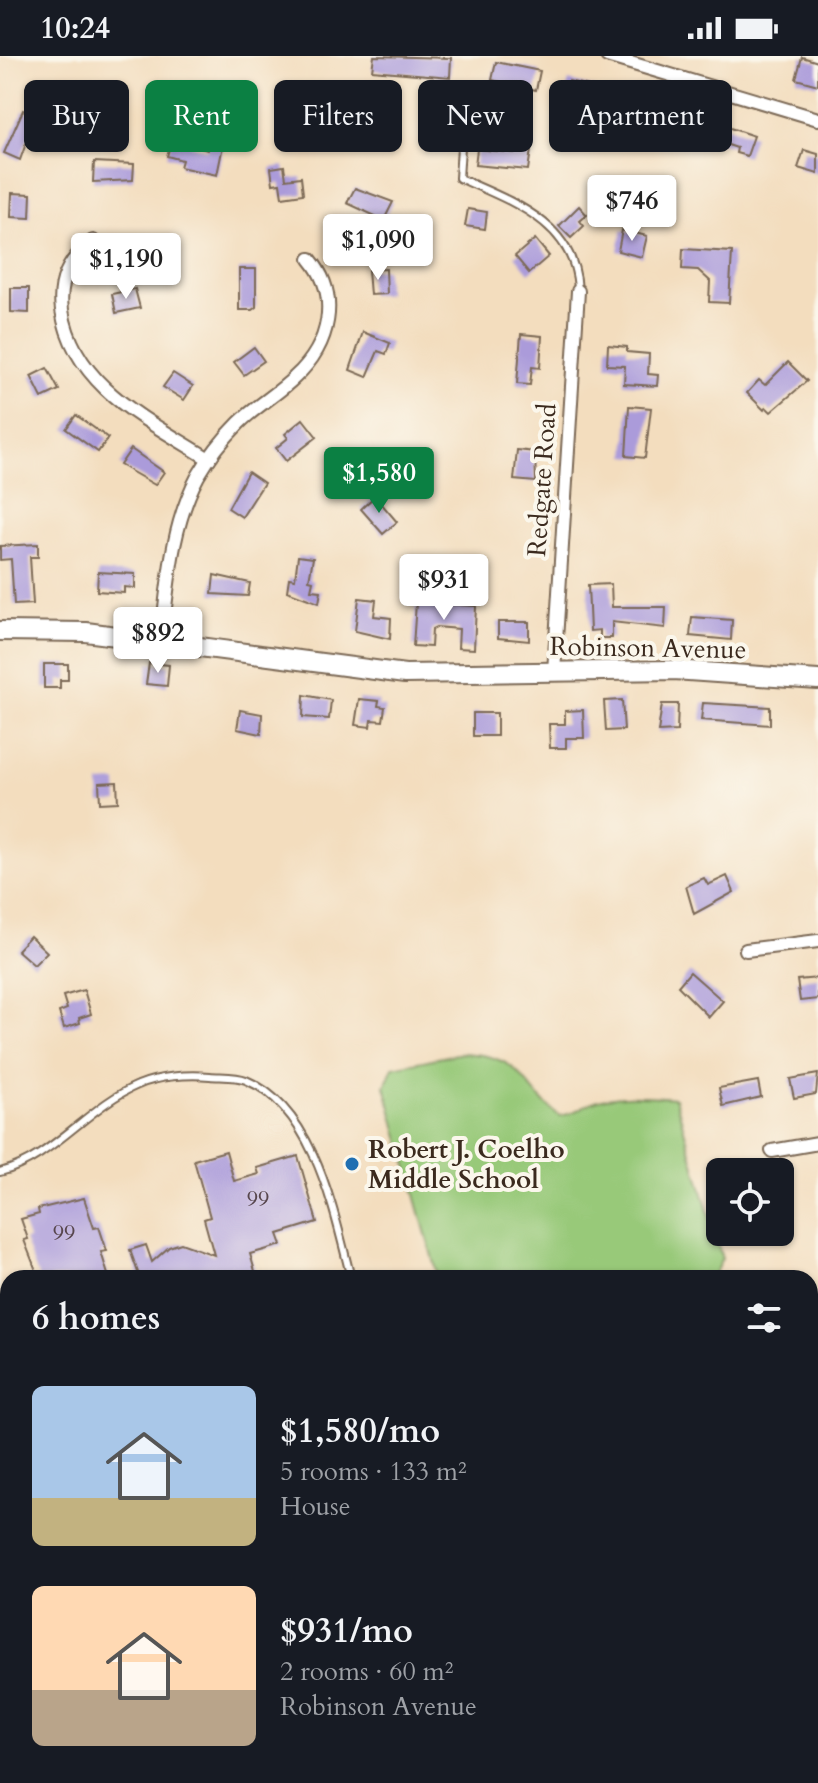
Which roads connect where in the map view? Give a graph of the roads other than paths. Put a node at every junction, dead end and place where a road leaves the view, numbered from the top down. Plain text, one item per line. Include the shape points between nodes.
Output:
1 (607, 56) edge
2 (818, 119) edge
3 (461, 152) edge
4 (93, 241) dead end
5 (310, 259) dead end
6 (578, 291) joint
7 (209, 459) junction
8 (0, 631) edge
9 (161, 642) junction
10 (554, 672) junction
11 (818, 680) edge
12 (818, 941) edge
13 (746, 950) dead end
14 (818, 1143) edge
15 (772, 1151) dead end
16 (0, 1172) edge
17 (349, 1270) edge

1 - 2 street
3 - 6 lane via 459,178 526,211 563,240 574,260
4 - 7 street via 69,267 62,289 64,319 80,359 115,398
5 - 7 street via 330,300 318,347 296,376 239,422
6 - 10 street, Redgate Road
7 - 9 street via 180,522
8 - 9 street, Robinson Avenue via 65,630
9 - 10 street, Robinson Avenue via 405,674
10 - 11 street, Robinson Avenue via 696,671
12 - 13 street
14 - 15 street
16 - 17 lane via 22,1167 139,1084 190,1075 245,1079 277,1100 314,1152

